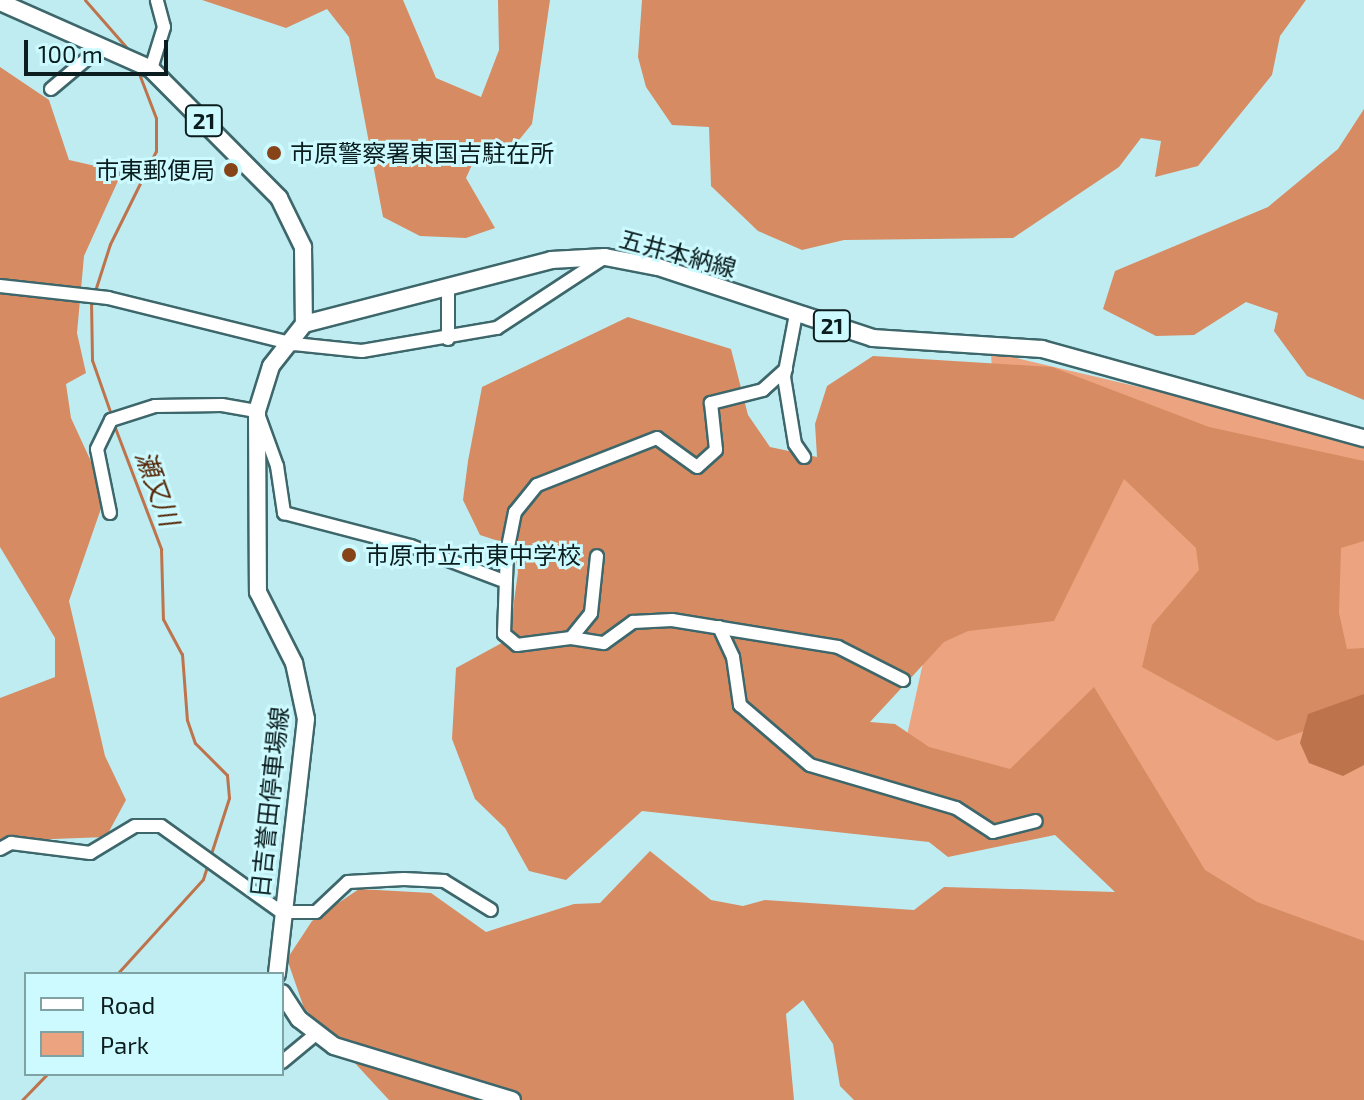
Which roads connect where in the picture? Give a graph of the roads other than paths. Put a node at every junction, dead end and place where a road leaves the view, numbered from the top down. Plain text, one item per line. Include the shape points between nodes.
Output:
1 (157, 0) edge
2 (0, 2) edge
3 (102, 46) junction
4 (151, 69) junction
5 (51, 89) dead end
6 (605, 257) junction
7 (0, 286) edge
8 (448, 290) junction
9 (796, 314) junction
10 (304, 324) junction
11 (448, 339) junction
12 (294, 344) junction
13 (786, 369) junction
14 (257, 411) junction
15 (1364, 438) edge
16 (804, 457) dead end
17 (110, 513) dead end
18 (597, 556) dead end
19 (501, 580) junction
20 (719, 627) junction
21 (571, 638) junction
22 (903, 680) dead end
23 (1036, 821) dead end
24 (0, 849) edge
25 (491, 910) dead end
26 (281, 912) junction
27 (277, 972) edge
28 (284, 995) edge
29 (316, 1034) junction
30 (284, 1060) edge
31 (512, 1100) edge

1 - 4 street via 164,27
2 - 3 main road, 21
3 - 4 main road, 21
3 - 5 street
4 - 10 main road, 21 via 290,215 307,264
6 - 8 main road, 五井本納線 / 21 via 551,260
6 - 9 main road, 五井本納線 / 21 via 658,267
6 - 11 street via 522,316
7 - 12 street via 108,298
8 - 10 main road, 五井本納線 / 21
8 - 11 street
9 - 13 street
9 - 15 main road, 五井本納線 / 21 via 873,338 1053,351
10 - 12 main road, 日吉誉田停車場線
11 - 12 street via 362,351
12 - 14 main road, 日吉誉田停車場線 via 277,355
13 - 16 street via 795,444
13 - 19 street via 763,390 711,403 716,450 697,467 657,438 537,485 515,512
14 - 17 street via 193,403 130,411 111,420 97,449
14 - 19 street via 277,466 284,513 411,546
14 - 26 main road, 日吉誉田停車場線 via 258,592 300,680 306,719
18 - 21 street via 591,613
19 - 21 street via 507,642
20 - 21 street via 648,619 633,622 612,641
20 - 22 street via 838,647
20 - 23 street via 733,657 740,705 810,765 956,808 993,832
24 - 26 street via 11,843 90,853 135,826 161,826
25 - 26 street via 444,881 404,879 348,882 316,912
26 - 27 main road, 日吉誉田停車場線
28 - 29 main road
29 - 30 street
29 - 31 main road via 348,1052

